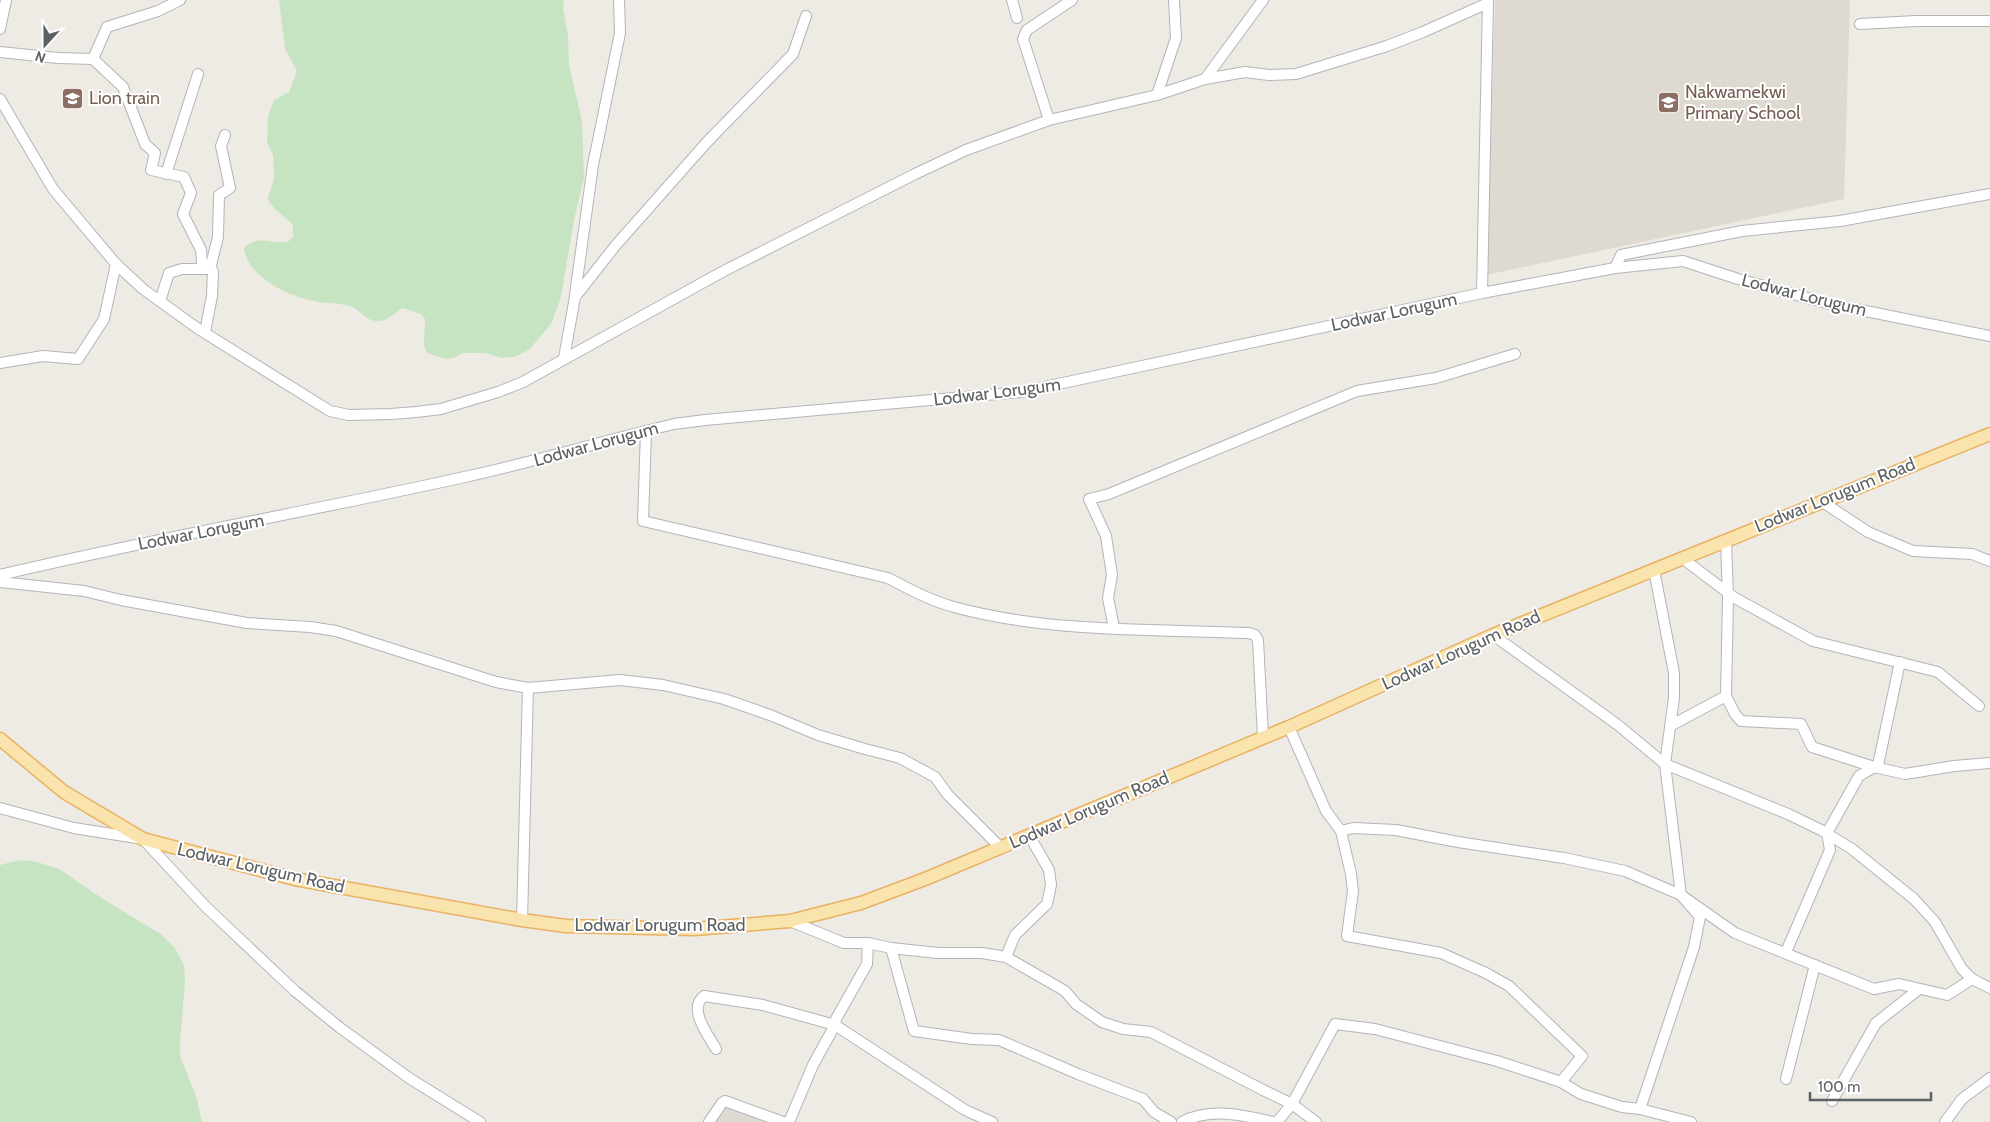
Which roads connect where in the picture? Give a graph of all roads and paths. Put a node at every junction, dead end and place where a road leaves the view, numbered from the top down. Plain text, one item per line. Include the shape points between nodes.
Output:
1 (6, 0) edge
2 (180, 0) edge
3 (619, 0) edge
4 (1012, 0) edge
5 (1072, 0) edge
6 (1174, 0) edge
7 (1263, 0) edge
8 (1488, 1) edge
9 (806, 16) dead end
10 (1017, 18) dead end
11 (1990, 21) edge
12 (1860, 24) dead end
13 (0, 29) edge
14 (0, 52) edge
15 (93, 59) junction
16 (198, 74) dead end
17 (1204, 79) junction
18 (1157, 95) junction
19 (0, 99) edge
20 (1048, 120) junction
21 (225, 135) dead end
22 (166, 174) junction
23 (1990, 194) edge
24 (116, 264) junction
25 (1615, 268) junction
26 (210, 269) junction
27 (1482, 293) junction
28 (575, 297) junction
29 (160, 301) junction
30 (205, 332) junction
31 (1990, 336) edge
32 (1515, 354) dead end
33 (564, 358) junction
34 (0, 363) edge
35 (646, 431) junction
36 (1990, 434) edge
37 (1821, 502) junction
38 (1726, 540) junction
39 (1682, 558) junction
40 (1990, 561) edge
41 (1654, 570) junction
42 (0, 575) edge
43 (0, 582) edge
44 (1728, 592) junction
45 (1114, 628) junction
46 (1493, 635) junction
47 (1900, 662) junction
48 (528, 688) junction
49 (1726, 696) junction
50 (1979, 706) dead end
51 (1670, 726) junction
52 (1289, 727) junction
53 (1263, 737) junction
54 (0, 739) edge
55 (1990, 763) edge
56 (1666, 764) junction
57 (1874, 767) junction
58 (0, 808) edge
59 (1341, 831) junction
60 (1827, 833) junction
61 (1029, 835) junction
62 (143, 839) junction
63 (1000, 847) junction
64 (1681, 895) junction
65 (522, 920) junction
66 (790, 921) junction
67 (868, 943) junction
68 (891, 948) junction
69 (1786, 952) junction
70 (1006, 957) junction
71 (1815, 964) junction
72 (1972, 979) junction
73 (1990, 988) edge
74 (1919, 989) junction
75 (835, 1025) junction
76 (716, 1049) dead end
77 (1990, 1078) edge
78 (1786, 1079) dead end
79 (1561, 1082) junction
80 (1832, 1101) dead end
81 (1292, 1104) junction
82 (1640, 1109) junction
83 (480, 1122) edge
84 (709, 1122) edge
85 (784, 1122) edge
86 (789, 1122) edge
87 (992, 1122) edge
88 (1171, 1122) edge
89 (1182, 1122) edge
90 (1273, 1122) edge
91 (1277, 1122) edge
92 (1316, 1122) edge
93 (1690, 1122) edge
94 (1945, 1122) edge

1 - 13 street
2 - 15 street via 158,11 107,27
3 - 28 street via 620,33 593,165
4 - 10 street
5 - 20 street via 1027,30 1023,39
6 - 18 street via 1176,38
7 - 17 street
8 - 17 street via 1387,46 1296,74 1269,76 1245,72
8 - 27 street
9 - 28 street via 793,54 707,142 616,245
11 - 12 street
14 - 15 street
15 - 22 street via 123,87 146,144 155,153 151,170
16 - 22 street
17 - 18 street
18 - 20 street
19 - 24 street via 53,189
20 - 33 street via 966,150 914,174 722,272
21 - 26 street via 221,146 230,188 219,195 218,237
22 - 26 street via 184,177 191,193 183,214 201,250 202,263
23 - 25 street via 1840,221 1742,231 1621,255
24 - 29 street
24 - 34 street via 104,319 78,359 34,356
25 - 27 street, Lodwar Lorugum
25 - 31 street, Lodwar Lorugum via 1683,261 1826,303
26 - 29 street via 182,269 169,273
26 - 30 street via 213,271 212,296
27 - 35 street, Lodwar Lorugum via 1021,392 705,420
28 - 33 street
29 - 30 street
30 - 33 street via 330,411 349,414 441,409 515,385
32 - 45 street via 1436,378 1357,391 1090,499 1106,536 1112,575 1108,598
35 - 42 street, Lodwar Lorugum via 469,476
35 - 45 street via 643,521 888,578 961,609 1060,626
36 - 37 main road, Lodwar Lorugum Road
37 - 38 main road, Lodwar Lorugum Road
37 - 40 street via 1868,532 1913,551 1972,554
38 - 39 main road, Lodwar Lorugum Road
38 - 44 street
39 - 41 main road, Lodwar Lorugum Road
39 - 44 street
41 - 46 main road, Lodwar Lorugum Road
41 - 51 street via 1674,673
43 - 48 street via 84,591 247,623 336,631 479,677
44 - 47 street via 1813,641
44 - 49 street
45 - 53 street via 1255,635 1258,640
46 - 52 main road, Lodwar Lorugum Road
46 - 56 street via 1618,725
47 - 50 street via 1938,672
47 - 57 street via 1878,765
48 - 63 street via 620,680 663,686 724,699 818,735 900,758 935,777 948,796
48 - 65 street
49 - 51 street
49 - 57 street via 1741,721 1801,724 1812,747
51 - 56 street
52 - 53 main road, Lodwar Lorugum Road
52 - 59 street via 1326,811
53 - 61 main road, Lodwar Lorugum Road
54 - 62 main road, Lodwar Lorugum Road via 64,792
55 - 57 street via 1906,774
56 - 60 street
56 - 64 street
57 - 60 street via 1859,776
58 - 62 street via 74,828
59 - 64 street via 1353,828 1396,830 1564,858 1625,871
59 - 79 street via 1352,891 1347,936 1441,953 1509,986 1582,1056
60 - 69 street via 1830,850
60 - 72 street via 1914,899 1935,922 1962,970
61 - 63 main road, Lodwar Lorugum Road
61 - 70 street via 1049,870 1048,904 1015,935
62 - 65 main road, Lodwar Lorugum Road via 295,879
62 - 83 street via 206,907 295,991 408,1078
63 - 66 main road, Lodwar Lorugum Road via 861,903
64 - 69 street via 1735,933
64 - 82 street via 1700,917 1694,946
65 - 66 main road, Lodwar Lorugum Road via 566,926 684,929
66 - 67 street via 844,943
67 - 68 street
67 - 75 street via 867,964
68 - 70 street via 938,953 964,951
68 - 88 street via 914,1031 1000,1040 1143,1098 1154,1112
69 - 71 street
70 - 81 street via 1065,991 1076,1004 1102,1022 1123,1029 1151,1032
71 - 74 street via 1874,990 1899,984
71 - 78 street
72 - 73 street
72 - 74 street via 1947,995
74 - 80 street via 1876,1023
75 - 76 street via 763,1005 704,996 697,1012
75 - 86 street
75 - 87 street via 965,1110
77 - 94 street via 1962,1099
79 - 81 street via 1375,1029 1335,1024
79 - 82 street via 1581,1094
81 - 91 street
81 - 92 street
82 - 93 street
84 - 85 street via 726,1101
89 - 90 street via 1210,1113 1242,1115

